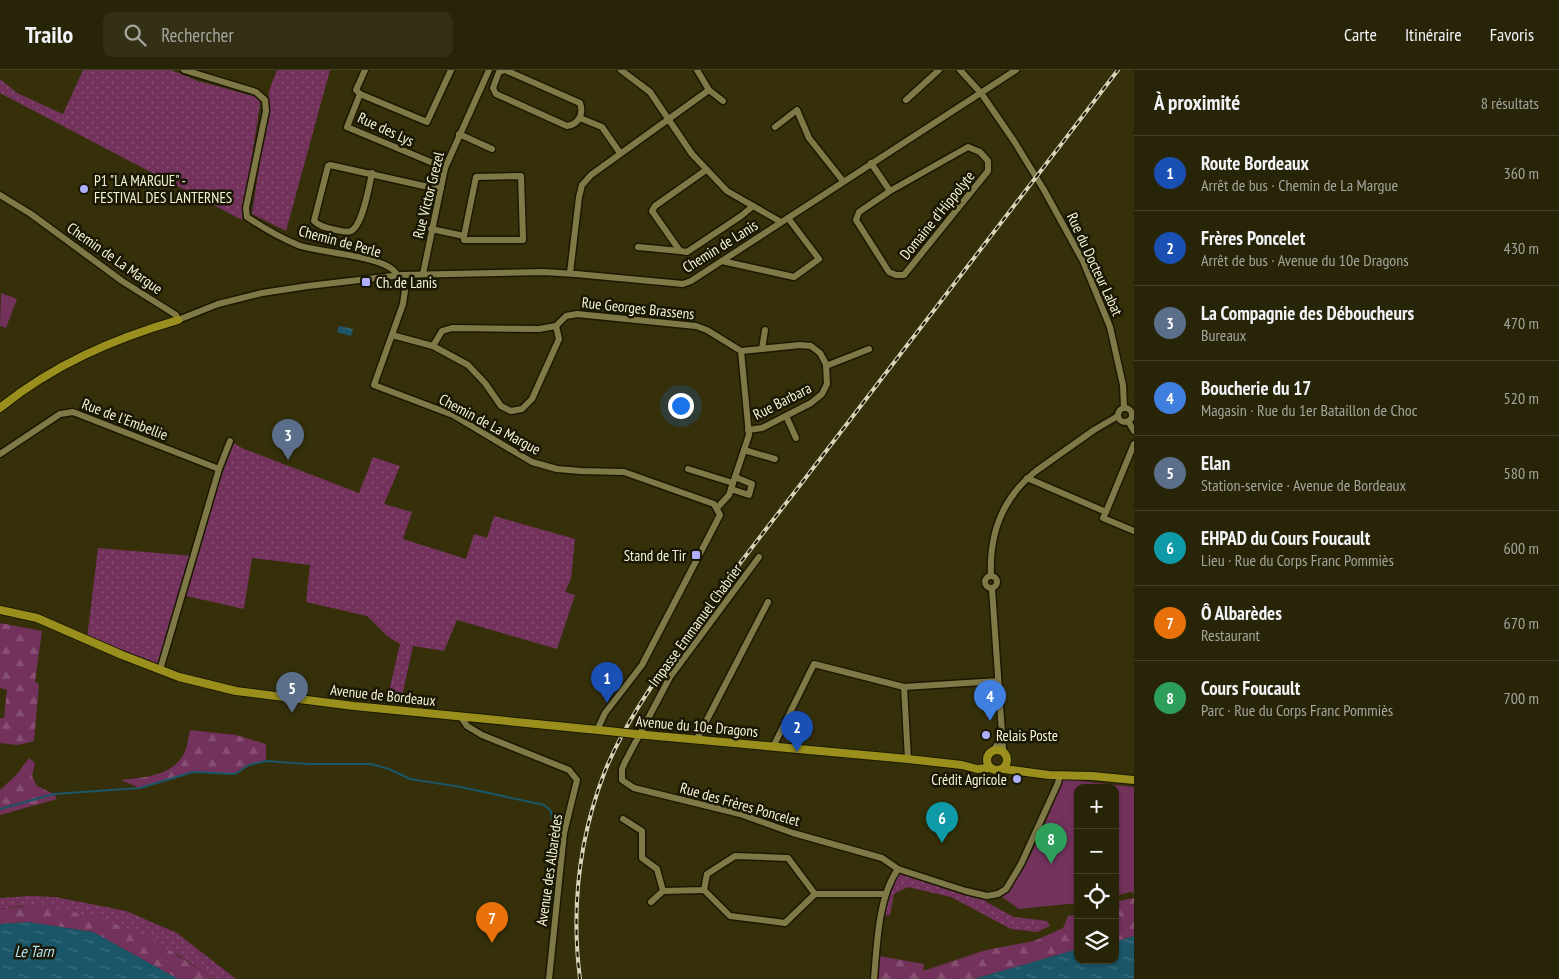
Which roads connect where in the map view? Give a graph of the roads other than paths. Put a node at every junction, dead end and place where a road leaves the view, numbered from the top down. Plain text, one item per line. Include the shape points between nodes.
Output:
1 (184, 70) edge
2 (365, 70) edge
3 (451, 70) edge
4 (488, 70) edge
5 (621, 70) edge
6 (697, 70) edge
7 (939, 70) edge
8 (960, 70) edge
9 (1016, 70) edge
10 (486, 77) junction
11 (495, 82) junction
12 (709, 90) junction
13 (981, 93) junction
14 (360, 94) junction
15 (906, 100) dead end
16 (723, 101) dead end
17 (580, 118) junction
18 (668, 120) junction
19 (775, 127) dead end
20 (459, 134) junction
21 (492, 149) dead end
22 (620, 153) junction
23 (871, 163) junction
24 (444, 168) junction
25 (706, 170) junction
26 (372, 173) junction
27 (843, 181) junction
28 (440, 188) junction
29 (890, 191) junction
30 (0, 195) edge
31 (753, 206) junction
32 (788, 218) junction
33 (781, 222) junction
34 (431, 229) junction
35 (464, 236) junction
36 (638, 246) dead end
37 (680, 251) junction
38 (722, 261) junction
39 (570, 273) junction
40 (423, 274) junction
41 (399, 275) junction
42 (178, 320) junction
43 (556, 326) junction
44 (765, 330) dead end
45 (392, 336) junction
46 (433, 346) junction
47 (762, 349) junction
48 (869, 350) dead end
49 (741, 351) junction
50 (826, 366) junction
51 (0, 408) edge
52 (1130, 409) edge
53 (786, 416) junction
54 (1118, 416) junction
55 (1128, 420) junction
56 (748, 430) junction
57 (1134, 431) edge
58 (796, 438) dead end
59 (230, 441) dead end
60 (1134, 444) edge
61 (744, 450) junction
62 (0, 454) edge
63 (775, 459) dead end
64 (219, 469) junction
65 (688, 469) dead end
66 (1027, 478) junction
67 (733, 483) junction
68 (717, 508) junction
69 (1106, 512) junction
70 (1134, 531) edge
71 (759, 557) dead end
72 (768, 602) dead end
73 (0, 610) edge
74 (160, 670) junction
75 (998, 681) junction
76 (904, 687) junction
77 (460, 717) junction
78 (597, 730) junction
79 (638, 734) junction
80 (1002, 734) junction
81 (697, 739) junction
82 (773, 747) junction
83 (994, 750) junction
84 (1006, 756) junction
85 (987, 758) junction
86 (908, 759) junction
87 (973, 767) junction
88 (990, 768) junction
89 (1004, 769) junction
90 (1060, 775) junction
91 (1134, 780) edge
92 (623, 819) dead end
93 (898, 869) junction
94 (704, 890) junction
95 (663, 891) junction
96 (815, 894) junction
97 (885, 894) junction
98 (651, 902) dead end
99 (550, 979) edge
100 (874, 979) edge

1 - 41 street, Chemin de Perle via 256,92 265,100 266,111 246,208 248,216 297,244 366,259
2 - 14 street, Rue des Lys via 356,90
3 - 14 street, Rue des Lys via 428,122
4 - 10 street, Rue Victor Grezel
5 - 18 street via 650,92
6 - 12 street
7 - 15 street
8 - 13 street, Rue du Docteur Labat
9 - 13 street, Chemin de Lanis
10 - 11 street
10 - 20 street, Rue Victor Grezel
11 - 17 street via 496,94 559,123 572,126
11 - 17 street via 499,72 506,70 580,103
12 - 16 street
12 - 18 street
13 - 23 street, Chemin de Lanis
13 - 52 street, Rue du Docteur Labat via 1030,167 1083,261 1109,325
14 - 24 street, Rue des Lys via 347,127
17 - 22 street via 602,128
18 - 22 street
18 - 25 street
19 - 27 street via 797,110 808,138
20 - 21 street
20 - 24 street, Rue Victor Grezel
22 - 39 street via 582,185
23 - 27 street, Chemin de Lanis
23 - 29 street
24 - 28 street, Rue Victor Grezel
25 - 31 street via 727,191
25 - 37 street via 652,211
26 - 26 street via 328,166 314,221 345,232 351,231 358,225
26 - 28 street
27 - 32 street, Chemin de Lanis
28 - 34 street, Rue Victor Grezel
29 - 29 street, Domaine d'Hippolyte via 859,212 856,220 889,272 904,275 988,171 988,161 980,152 968,147
30 - 42 street, Chemin de La Margue
31 - 33 street
31 - 37 street via 688,252
32 - 33 street, Chemin de Lanis
32 - 38 street via 820,259 794,277
33 - 38 street, Chemin de Lanis
34 - 35 street
34 - 40 street, Rue Victor Grezel
35 - 35 street via 476,176 521,176 523,240 464,240
36 - 37 street
38 - 39 street, Chemin de Lanis via 683,284
39 - 40 street, Chemin de Lanis
40 - 41 street, Chemin de Lanis
41 - 42 street via 239,298
41 - 45 street, Chemin de La Margue via 405,295 404,304
42 - 51 main road via 132,334 70,361
43 - 46 street, Rue Georges Brassens via 539,329 452,328 442,331
43 - 46 street via 559,340 532,399 522,409 511,411 501,406 468,365
43 - 49 street, Rue Georges Brassens via 566,316 577,314 696,326
44 - 47 street
45 - 46 street
45 - 68 street, Chemin de La Margue via 374,385 453,415 532,462 581,472 624,472 714,504
47 - 49 street
47 - 50 street via 810,346 820,354
48 - 50 street
49 - 56 street
50 - 53 street, Rue Barbara via 827,384 822,394 811,404
52 - 54 street via 1119,411
52 - 55 street
53 - 56 street, Rue Barbara via 762,428
53 - 58 street
54 - 55 street via 1121,420
54 - 66 street
55 - 57 street
56 - 61 street
59 - 64 street
60 - 69 street
61 - 63 street
61 - 67 street
62 - 64 street, Rue de l'Embellie via 60,414 73,412
64 - 74 street
65 - 67 street
66 - 69 street
66 - 75 street via 1012,494 1001,515 990,553 991,576 997,581 992,588
67 - 68 street via 729,495
68 - 78 street via 720,515 650,650 634,677 605,713
69 - 70 street via 1103,518
71 - 79 street, Impasse Emmanuel Chabrier via 670,677
72 - 81 street
73 - 74 main road, Avenue de Bordeaux via 37,618
74 - 77 main road, Avenue de Bordeaux via 199,683 264,696
75 - 76 street
75 - 80 street
76 - 82 street via 814,664
76 - 86 street
77 - 78 main road, Avenue de Bordeaux
77 - 99 street, Avenue des Albarèdes via 467,726 482,735 569,770 577,780 564,833
78 - 79 main road, Avenue du 10e Dragons, bridge
79 - 81 main road, Avenue du 10e Dragons
79 - 93 street, Rue des Frères Poncelet via 622,769 622,780 634,788 740,814 882,858
80 - 83 street
80 - 84 street
81 - 82 main road, Avenue du 10e Dragons
82 - 86 main road, Avenue du 10e Dragons
83 - 84 main road
83 - 85 main road
84 - 89 main road
84 - 90 main road via 1022,768
85 - 87 main road
85 - 88 main road
86 - 87 main road, Avenue du 10e Dragons
87 - 88 main road, Avenue du 10e Dragons
88 - 89 main road
89 - 90 main road
90 - 91 main road
90 - 93 street via 1021,864 1006,889 998,894 987,896 966,891
92 - 95 street via 642,831 642,858 656,869
93 - 97 street
94 - 95 street
94 - 96 street via 730,916 785,924
94 - 96 street via 707,874 734,856 788,858
95 - 98 street
96 - 97 street
97 - 100 street

